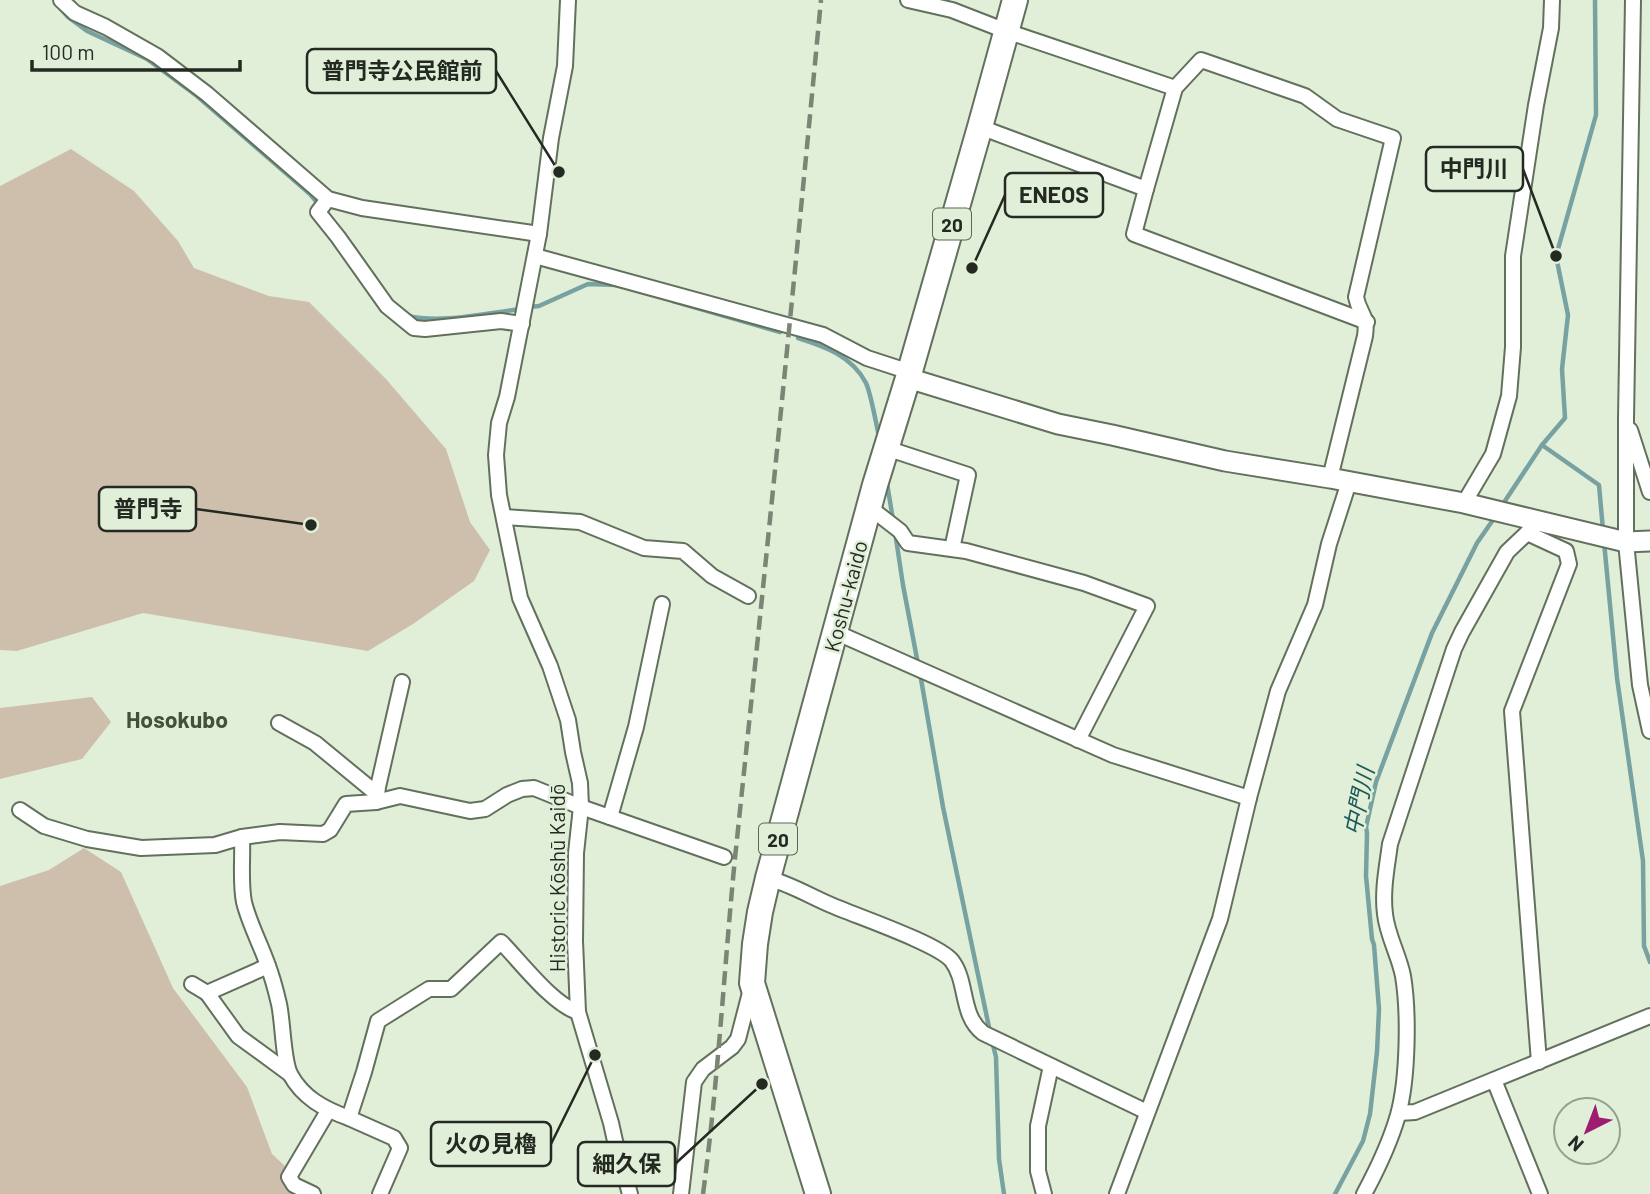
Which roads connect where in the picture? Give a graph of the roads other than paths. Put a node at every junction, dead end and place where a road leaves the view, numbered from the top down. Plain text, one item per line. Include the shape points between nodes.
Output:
1 (568, 0) edge
2 (908, 0) edge
3 (1015, 0) edge
4 (1552, 0) edge
5 (1633, 0) edge
6 (62, 1) edge
7 (1006, 31) junction
8 (1175, 88) junction
9 (980, 127) junction
10 (1146, 189) junction
11 (324, 204) junction
12 (539, 234) junction
13 (535, 256) junction
14 (523, 321) junction
15 (1367, 322) junction
16 (909, 375) junction
17 (1626, 419) junction
18 (886, 448) junction
19 (1330, 478) junction
20 (1349, 482) junction
21 (1650, 492) edge
22 (876, 504) junction
23 (1469, 505) junction
24 (505, 517) junction
25 (1531, 525) junction
26 (1623, 539) edge
27 (952, 549) junction
28 (748, 596) dead end
29 (662, 604) dead end
30 (835, 632) junction
31 (402, 682) dead end
32 (279, 723) dead end
33 (1650, 731) edge
34 (1078, 740) junction
35 (376, 798) junction
36 (1249, 798) junction
37 (581, 807) junction
38 (20, 810) dead end
39 (610, 817) junction
40 (243, 837) junction
41 (724, 857) dead end
42 (768, 878) junction
43 (268, 966) junction
44 (752, 983) junction
45 (192, 984) dead end
46 (207, 993) junction
47 (578, 1012) junction
48 (1650, 1016) edge
49 (1539, 1062) junction
50 (1051, 1066) junction
51 (290, 1074) junction
52 (1494, 1080) junction
53 (328, 1111) junction
54 (1147, 1112) junction
55 (1399, 1113) junction
56 (349, 1118) junction
57 (313, 1194) edge
58 (380, 1194) edge
59 (630, 1194) edge
60 (681, 1194) edge
61 (818, 1194) edge
62 (1044, 1194) edge
63 (1117, 1194) edge
64 (1364, 1194) edge
65 (1540, 1194) edge

1 - 12 street via 565,66
2 - 7 street via 952,10
3 - 7 highway, Koshu-kaido / 20
4 - 23 street via 1513,256 1509,396 1493,454
5 - 17 street
6 - 11 street via 75,13 158,56 207,94
7 - 8 street
7 - 9 highway, Koshu-kaido / 20
8 - 10 street
8 - 15 street via 1201,60 1304,96 1337,119 1393,138 1356,297
9 - 10 street
9 - 16 highway, Koshu-kaido / 20
10 - 15 street via 1134,234
11 - 12 street
11 - 14 street via 338,237 387,306 414,328
12 - 13 street
13 - 14 street, Historic Kōshū Kaidō
13 - 16 street via 823,335
14 - 24 street, Historic Kōshū Kaidō via 496,455
15 - 19 street
16 - 18 highway, Koshu-kaido / 20
16 - 19 street via 1058,424 1225,461
17 - 21 street
17 - 26 street
18 - 22 highway, Koshu-kaido / 20
18 - 27 street via 968,475
19 - 20 street
20 - 23 street
20 - 36 street via 1315,605 1278,691
22 - 27 street via 908,543
22 - 30 highway, Koshu-kaido / 20
23 - 25 street
24 - 28 street via 580,522 644,548 682,551 712,576
24 - 37 street, Historic Kōshū Kaidō via 520,598 568,720
25 - 26 street
25 - 49 street via 1566,551 1569,564 1512,711
25 - 55 street via 1507,552 1454,649 1390,844 1384,913 1402,974 1407,1017
26 - 33 street
27 - 34 street via 1084,583 1147,606
29 - 39 street via 636,727
30 - 34 street
30 - 42 highway, Koshu-kaido / 20
31 - 35 street
32 - 35 street via 315,743
34 - 36 street
35 - 37 street via 400,796 470,811 534,788
35 - 40 street via 346,804 323,834 280,832
36 - 54 street via 1220,919
37 - 39 street
37 - 47 street, Historic Kōshū Kaidō via 576,853
38 - 40 street via 44,825 87,839 141,848 215,845
39 - 41 street
40 - 43 street via 243,898
42 - 44 highway, Koshu-kaido / 20
42 - 50 street via 951,959 976,1027
43 - 46 street
43 - 51 street
44 - 60 street via 737,1039 694,1082
44 - 61 highway, Koshu-kaido / 20
45 - 46 street
46 - 51 street via 238,1036
47 - 56 street via 549,992 501,942 451,989 429,989 378,1021
47 - 59 street, Historic Kōshū Kaidō
48 - 49 street
49 - 52 street
50 - 54 street
50 - 62 street via 1038,1126 1038,1171
51 - 53 street via 308,1098
52 - 55 street via 1415,1112
52 - 65 street
53 - 56 street
53 - 57 street via 289,1177 294,1185
54 - 63 street
55 - 64 street
56 - 58 street via 394,1138 400,1148

